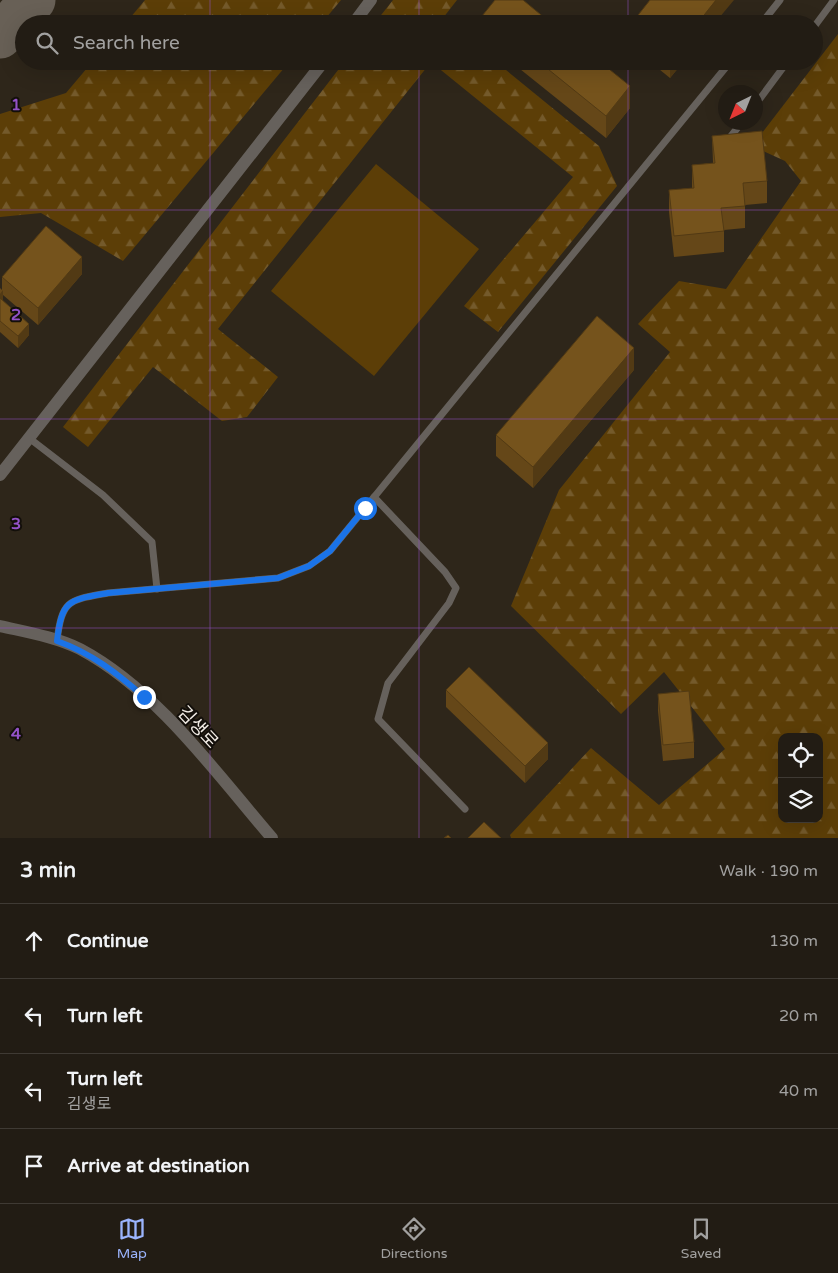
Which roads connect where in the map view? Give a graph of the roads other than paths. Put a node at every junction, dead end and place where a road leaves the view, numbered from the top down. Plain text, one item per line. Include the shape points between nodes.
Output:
1 (371, 0) edge
2 (780, 0) edge
3 (834, 0) edge
4 (360, 15) edge
5 (768, 15) edge
6 (823, 15) edge
7 (317, 70) edge
8 (724, 70) edge
9 (781, 70) edge
10 (763, 95) edge
11 (736, 130) edge
12 (727, 142) edge
13 (29, 438) junction
14 (0, 475) edge
15 (374, 497) junction
16 (158, 589) junction
17 (0, 626) edge
18 (57, 641) junction
19 (465, 809) dead end
20 (272, 838) edge

1 - 4 street
2 - 5 lane
3 - 6 lane
7 - 13 street
8 - 15 lane
9 - 10 lane
11 - 12 lane
13 - 14 street
13 - 16 lane via 103,494 152,542
15 - 16 lane via 330,551 309,566 278,578
15 - 19 lane via 445,572 456,588 449,603 388,683 378,719
16 - 18 lane via 108,593 69,604 60,615
17 - 18 street, 김생로
18 - 20 street, 김생로 via 79,649 113,670 144,697 177,728

